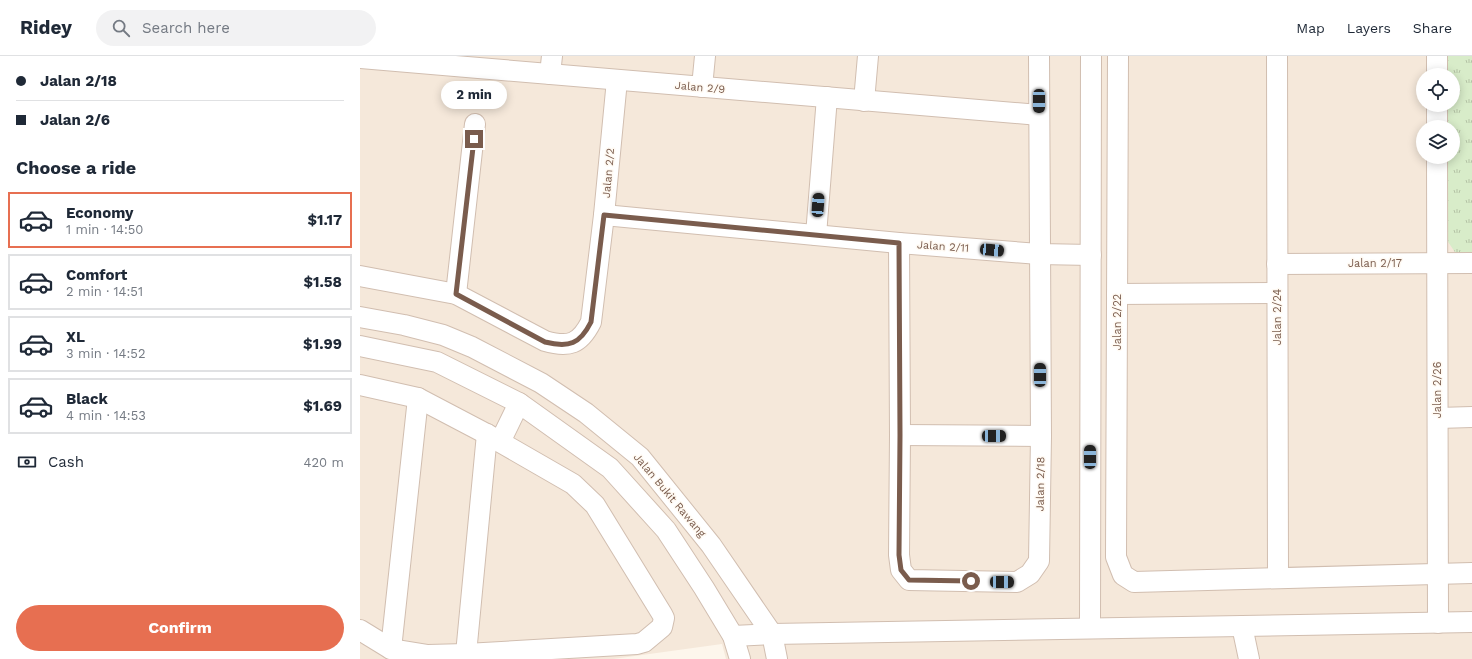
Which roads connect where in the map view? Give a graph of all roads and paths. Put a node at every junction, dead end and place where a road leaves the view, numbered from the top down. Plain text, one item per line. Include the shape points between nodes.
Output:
1 (705, 56) edge
2 (868, 56) edge
3 (1039, 56) edge
4 (1091, 56) edge
5 (1118, 56) edge
6 (1277, 56) edge
7 (1436, 56) edge
8 (360, 58) edge
9 (411, 59) edge
10 (551, 65) edge
11 (1437, 68) edge
12 (617, 80) junction
13 (702, 87) junction
14 (827, 97) junction
15 (864, 101) junction
16 (1039, 115) junction
17 (476, 124) dead end
18 (1437, 164) edge
19 (604, 215) junction
20 (816, 235) junction
21 (899, 243) junction
22 (1039, 254) junction
23 (1091, 255) junction
24 (1437, 263) junction
25 (1472, 263) edge
26 (1277, 264) junction
27 (360, 276) edge
28 (1277, 293) junction
29 (456, 294) junction
30 (1117, 294) junction
31 (360, 317) edge
32 (360, 346) edge
33 (360, 385) edge
34 (418, 398) junction
35 (520, 404) junction
36 (1472, 417) edge
37 (1438, 418) junction
38 (900, 435) junction
39 (1041, 436) junction
40 (494, 438) junction
41 (1472, 573) edge
42 (1438, 574) junction
43 (1278, 578) junction
44 (1472, 622) edge
45 (1438, 623) junction
46 (1242, 626) junction
47 (1090, 628) junction
48 (360, 630) edge
49 (772, 634) junction
50 (733, 636) junction
51 (391, 649) junction
52 (466, 654) junction
53 (740, 659) edge
54 (777, 659) edge
55 (1249, 659) edge

1 - 13 street
2 - 15 street
3 - 16 street, Jalan 2/18
4 - 23 street
5 - 30 street, Jalan 2/22
6 - 26 street, Jalan 2/24
7 - 11 street
8 - 9 street, Jalan 2/9
9 - 10 street, Jalan 2/9
10 - 12 street, Jalan 2/9
12 - 13 street, Jalan 2/9
12 - 19 street, Jalan 2/2
13 - 14 street, Jalan 2/9
14 - 15 street, Jalan 2/9
14 - 20 street
15 - 16 street, Jalan 2/9
16 - 22 street, Jalan 2/18
17 - 29 street
18 - 24 street, Jalan 2/26
19 - 20 street, Jalan 2/11
19 - 29 street, Jalan 2/2 via 591,322 585,335 574,342 558,345 545,342
20 - 21 street, Jalan 2/11
21 - 22 street, Jalan 2/11
21 - 38 street
22 - 23 street, Jalan 2/11
22 - 39 street, Jalan 2/18
23 - 47 street
24 - 25 street, Jalan 2/17
24 - 26 street, Jalan 2/17
24 - 37 street, Jalan 2/26
26 - 28 street, Jalan 2/24
27 - 29 street, Jalan 2/2
28 - 30 street
28 - 43 street, Jalan 2/24
30 - 43 street, Jalan 2/22 via 1116,557 1123,575 1134,582
31 - 49 street, Jalan Bukit Rawang via 443,335 541,383 586,413 640,458 711,545
32 - 35 street via 437,362
33 - 34 street
34 - 40 street
34 - 51 street
35 - 40 street
35 - 50 street via 610,468 666,530
36 - 37 street
37 - 42 street, Jalan 2/26
38 - 39 street
38 - 39 street, Jalan 2/18 via 901,570 909,580 1017,582 1030,574 1039,561
40 - 52 street
40 - 52 street via 573,484 595,505 662,614 664,623 659,631 637,644
41 - 42 street
42 - 43 street
42 - 45 street, Jalan 2/26
44 - 45 street
45 - 46 street
46 - 47 street
46 - 55 street
47 - 49 street
48 - 51 street
49 - 50 street
49 - 54 street, Jalan Bukit Rawang
50 - 53 street
51 - 52 street via 428,655

